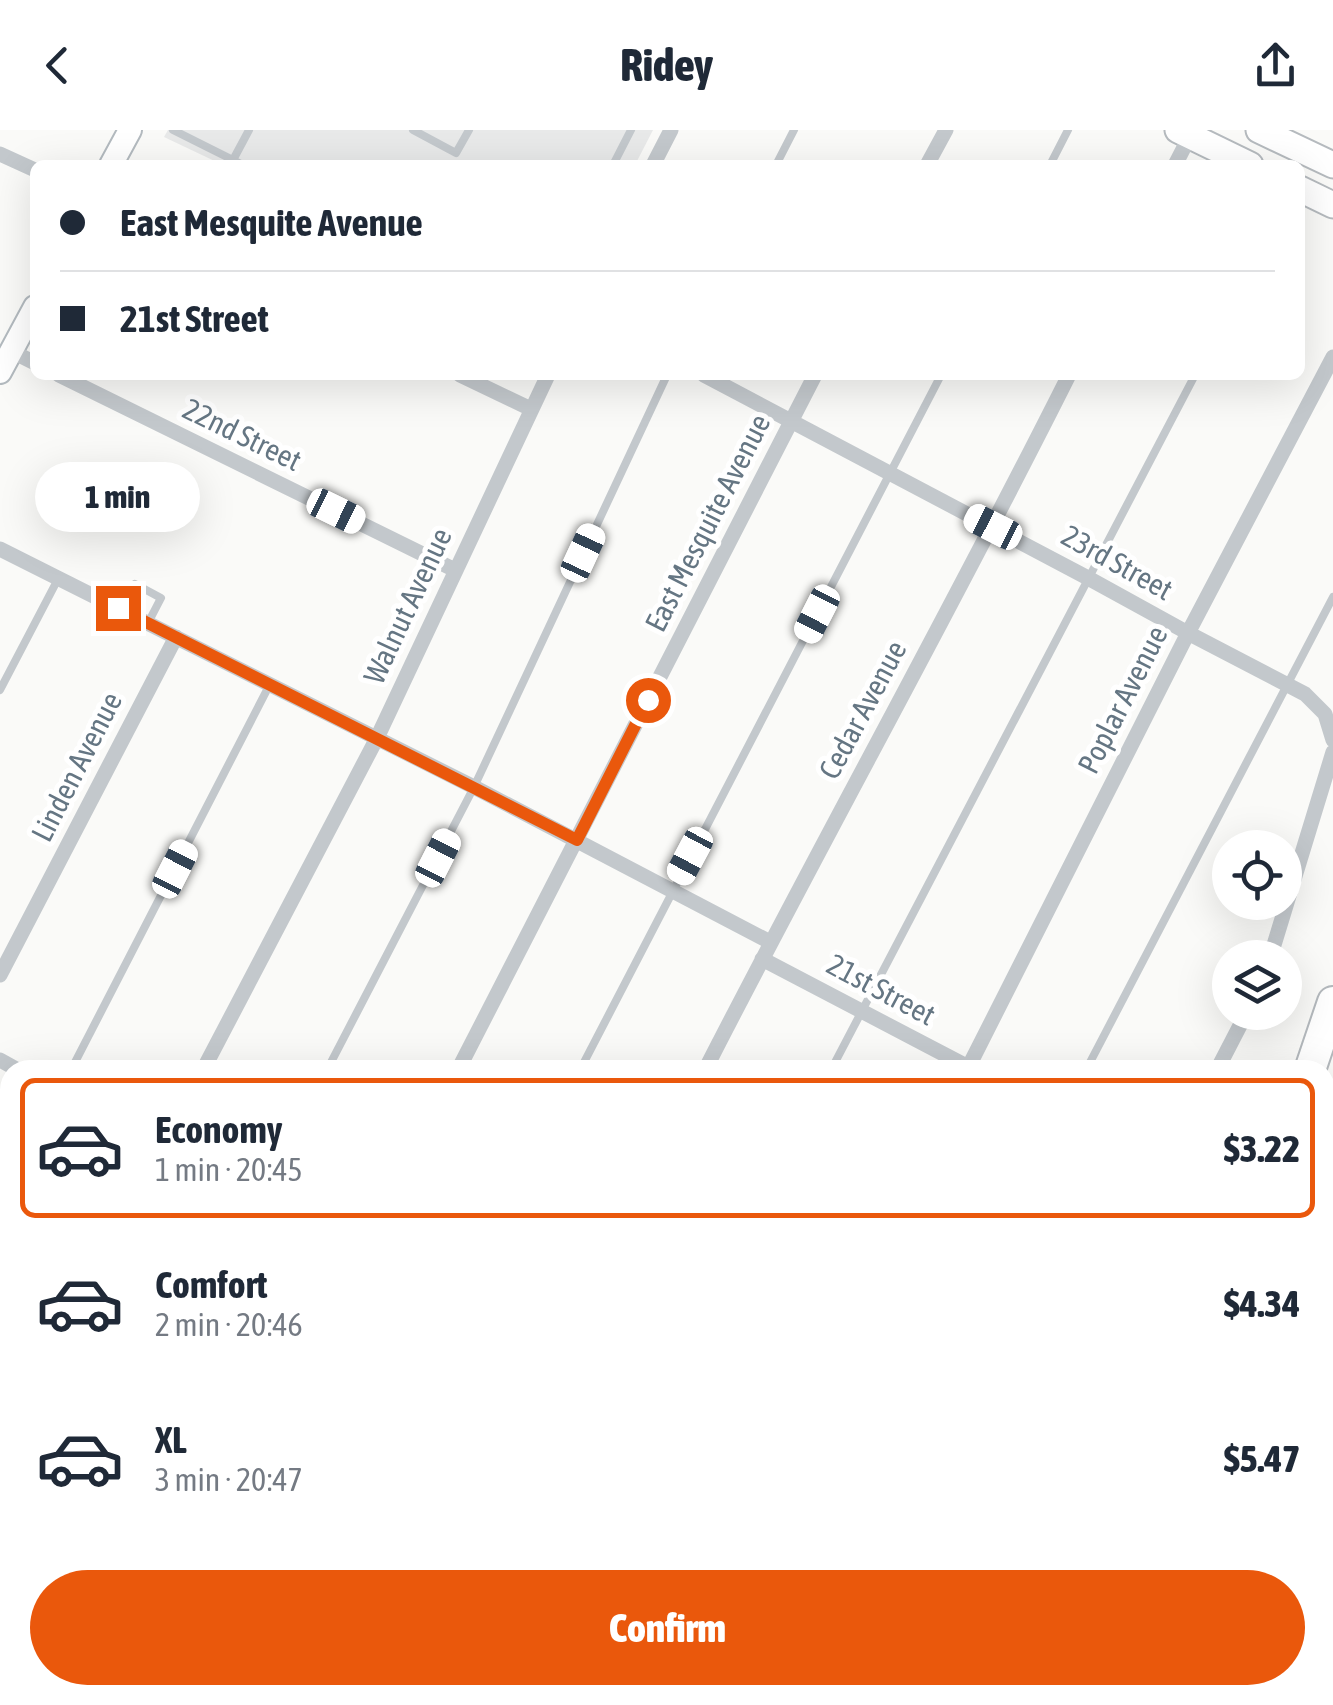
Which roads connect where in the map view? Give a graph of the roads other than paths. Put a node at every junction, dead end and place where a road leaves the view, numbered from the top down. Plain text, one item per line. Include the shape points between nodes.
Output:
1 (130, 130) edge
2 (172, 130) edge
3 (249, 130) edge
4 (413, 130) edge
5 (468, 130) edge
6 (632, 130) edge
7 (671, 130) edge
8 (794, 130) edge
9 (946, 130) edge
10 (1068, 130) edge
11 (1259, 130) edge
12 (1187, 132) edge
13 (0, 154) edge
14 (114, 160) edge
15 (233, 160) joint
16 (616, 160) edge
17 (656, 160) edge
18 (779, 160) edge
19 (930, 160) edge
20 (1053, 160) edge
21 (1177, 160) edge
22 (1240, 160) edge
23 (1333, 165) edge
24 (30, 168) edge
25 (1305, 191) edge
26 (1333, 205) edge
27 (30, 316) edge
28 (1333, 357) edge
29 (6, 362) edge
30 (69, 380) edge
31 (470, 380) edge
32 (546, 380) edge
33 (666, 380) edge
34 (713, 380) edge
35 (812, 380) edge
36 (938, 380) edge
37 (1066, 380) edge
38 (1192, 380) edge
39 (531, 409) junction
40 (790, 421) junction
41 (890, 475) junction
42 (993, 527) junction
43 (0, 549) edge
44 (455, 570) junction
45 (58, 578) junction
46 (1088, 578) junction
47 (135, 584) dead end
48 (1333, 597) edge
49 (148, 623) junction
50 (1188, 633) junction
51 (176, 637) junction
52 (270, 684) junction
53 (1287, 684) junction
54 (0, 690) edge
55 (1332, 735) edge
56 (377, 738) junction
57 (1333, 752) edge
58 (474, 786) junction
59 (577, 840) junction
60 (672, 891) junction
61 (1276, 940) edge
62 (770, 942) junction
63 (762, 958) junction
64 (0, 975) edge
65 (1333, 1002) edge
66 (861, 1011) junction
67 (1238, 1030) edge
68 (76, 1060) edge
69 (209, 1060) edge
70 (332, 1060) edge
71 (463, 1060) edge
72 (585, 1060) edge
73 (710, 1060) edge
74 (836, 1060) edge
75 (953, 1060) edge
76 (974, 1060) edge
77 (1091, 1060) edge
78 (1222, 1060) edge
79 (1313, 1060) edge

1 - 14 main road
2 - 15 lane
3 - 15 lane
4 - 5 lane via 456,153
6 - 16 lane
7 - 17 street
8 - 18 lane
9 - 19 street
10 - 20 lane
11 - 23 main road via 1303,142
12 - 21 street
12 - 22 main road
13 - 24 street
25 - 26 main road
27 - 29 main road
28 - 50 street, Poplar Avenue
30 - 44 street, 22nd Street
31 - 39 street
32 - 39 street, Walnut Avenue
33 - 58 lane
34 - 40 street, 23rd Street
35 - 40 street, East Mesquite Avenue
36 - 41 lane
37 - 42 street, Cedar Avenue
38 - 46 lane
39 - 44 street, Walnut Avenue
40 - 41 street, 23rd Street
40 - 59 street, East Mesquite Avenue
41 - 42 street, 23rd Street
41 - 60 lane
42 - 46 street, 23rd Street
42 - 62 street, Cedar Avenue
43 - 45 street
44 - 56 street, Walnut Avenue
45 - 49 street
45 - 54 lane
46 - 50 street, 23rd Street
46 - 66 lane
47 - 49 lane via 161,598
48 - 53 lane
49 - 51 street
50 - 53 street, 23rd Street
50 - 76 street, Poplar Avenue
51 - 52 street
51 - 64 street, Linden Avenue
52 - 56 street
52 - 68 lane
53 - 55 street, 23rd Street via 1325,714
53 - 77 lane
56 - 58 street
56 - 69 street, Walnut Avenue
57 - 61 street
58 - 59 street
58 - 70 lane
59 - 60 street
59 - 71 street, East Mesquite Avenue
60 - 62 street
60 - 72 lane
62 - 63 street, Cedar Avenue
63 - 66 street, 21st Street
63 - 73 street, Cedar Avenue
65 - 79 highway
66 - 74 lane
66 - 75 street, 21st Street
67 - 78 street

